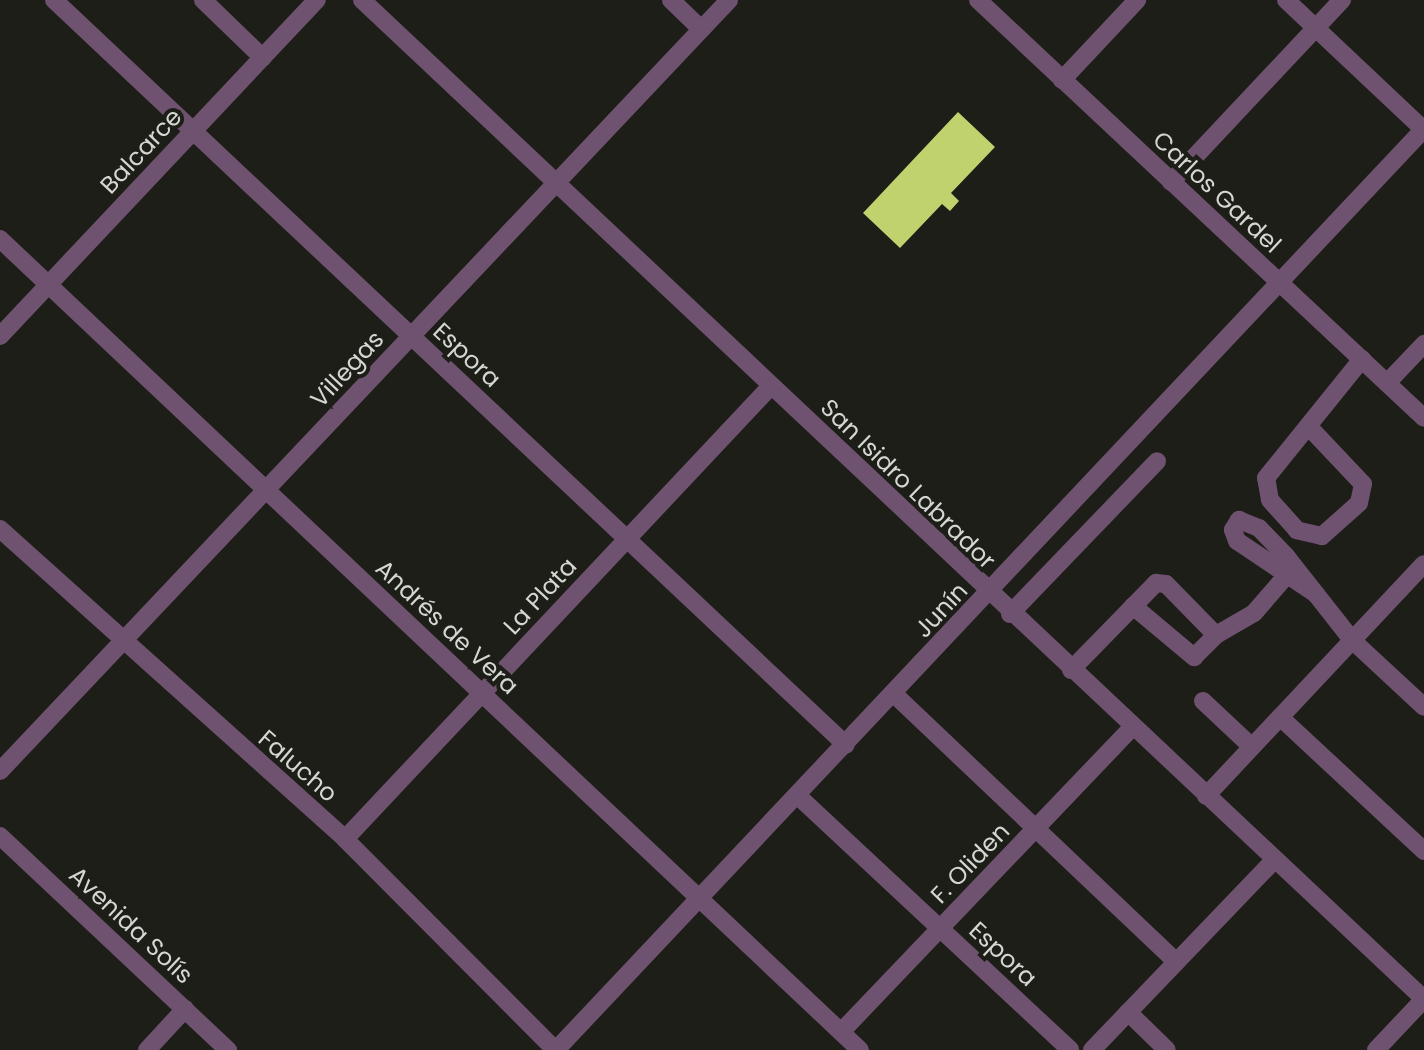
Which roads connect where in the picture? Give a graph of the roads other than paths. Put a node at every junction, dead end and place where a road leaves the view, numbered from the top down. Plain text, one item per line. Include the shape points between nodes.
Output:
1 (54, 0) edge
2 (203, 0) edge
3 (317, 0) edge
4 (362, 0) edge
5 (671, 0) edge
6 (729, 0) edge
7 (978, 0) edge
8 (1137, 0) edge
9 (1286, 0) edge
10 (1342, 0) edge
11 (1316, 28) junction
12 (701, 29) junction
13 (263, 58) junction
14 (1062, 80) junction
15 (1424, 130) edge
16 (193, 131) junction
17 (1171, 182) junction
18 (556, 183) junction
19 (0, 239) edge
20 (1280, 283) junction
21 (48, 285) junction
22 (0, 336) edge
23 (411, 336) junction
24 (1424, 344) edge
25 (1362, 359) junction
26 (1387, 383) junction
27 (771, 386) junction
28 (1424, 418) edge
29 (1310, 428) junction
30 (1157, 461) dead end
31 (265, 489) junction
32 (0, 529) edge
33 (627, 539) junction
34 (1424, 564) edge
35 (1286, 576) junction
36 (989, 594) junction
37 (1316, 594) junction
38 (1133, 606) junction
39 (1010, 614) junction
40 (1216, 635) junction
41 (1352, 640) junction
42 (121, 642) junction
43 (1071, 670) junction
44 (482, 694) junction
45 (894, 694) junction
46 (1203, 701) dead end
47 (1424, 707) edge
48 (1280, 717) junction
49 (1132, 728) junction
50 (846, 745) junction
51 (1252, 747) junction
52 (0, 771) edge
53 (798, 796) junction
54 (1206, 796) junction
55 (1036, 829) junction
56 (0, 836) edge
57 (345, 839) junction
58 (1424, 851) edge
59 (1274, 860) junction
60 (699, 898) junction
61 (940, 929) junction
62 (1176, 962) junction
63 (1424, 999) edge
64 (185, 1009) junction
65 (1128, 1012) junction
66 (841, 1032) junction
67 (147, 1050) edge
68 (228, 1050) edge
69 (556, 1050) edge
70 (860, 1050) edge
71 (1070, 1050) edge
72 (1092, 1050) edge
73 (1167, 1050) edge
74 (1376, 1050) edge

1 - 16 street, Espora
2 - 13 street
3 - 13 street, Balcarce
4 - 18 street, San Isidro Labrador
5 - 12 street
6 - 12 street, Villegas
7 - 14 street, Carlos Gardel
8 - 14 street
9 - 11 street
10 - 11 street
11 - 15 street
11 - 17 street
12 - 18 street, Villegas
13 - 16 street, Balcarce
14 - 17 street, Carlos Gardel
15 - 20 street, Junín
16 - 21 street, Balcarce
16 - 23 street, Espora
17 - 20 street, Carlos Gardel
18 - 23 street, Villegas
18 - 27 street, San Isidro Labrador
19 - 21 street, Andrés de Vera
20 - 25 street, Carlos Gardel
20 - 36 street, Junín
21 - 22 street, Balcarce
21 - 31 street, Andrés de Vera
23 - 31 street, Villegas
23 - 33 street, Espora
24 - 26 street
25 - 26 street, Carlos Gardel
25 - 29 street
26 - 28 street, Carlos Gardel
27 - 33 street, La Plata
27 - 36 street, San Isidro Labrador
29 - 29 street via 1270,469 1265,490 1297,530 1322,536 1359,503 1363,484
30 - 39 street
31 - 42 street, Villegas
31 - 44 street, Andrés de Vera
32 - 42 street, Falucho
33 - 44 street, La Plata
33 - 50 street, Espora
34 - 41 street
35 - 37 street
35 - 37 street via 1237,541 1233,530 1239,520 1259,528
35 - 40 street via 1254,613
36 - 39 street, San Isidro Labrador
36 - 45 street, Junín
37 - 41 street
38 - 40 street via 1188,655 1200,654
38 - 40 street via 1156,583 1166,584
38 - 43 street
39 - 43 street, San Isidro Labrador
41 - 47 street
41 - 48 street
42 - 52 street, Villegas
42 - 57 street, Falucho
43 - 49 street, San Isidro Labrador
44 - 57 street, La Plata
44 - 60 street, Andrés de Vera
45 - 50 street, Junín
45 - 55 street
46 - 51 street
48 - 51 street
48 - 58 street
49 - 54 street, San Isidro Labrador
49 - 55 street, F. Oliden
50 - 53 street, Junín
51 - 54 street
53 - 60 street, Junín
53 - 61 street, Espora
54 - 59 street, San Isidro Labrador
55 - 61 street, F. Oliden
55 - 62 street
56 - 64 street, Avenida Solís
57 - 69 street, Falucho
59 - 62 street
59 - 63 street, San Isidro Labrador
60 - 66 street, Andrés de Vera
60 - 69 street, Junín
61 - 66 street, F. Oliden
61 - 71 street, Espora
62 - 65 street
63 - 74 street
64 - 67 street
64 - 68 street, Avenida Solís
65 - 72 street
65 - 73 street
66 - 70 street, Andrés de Vera

